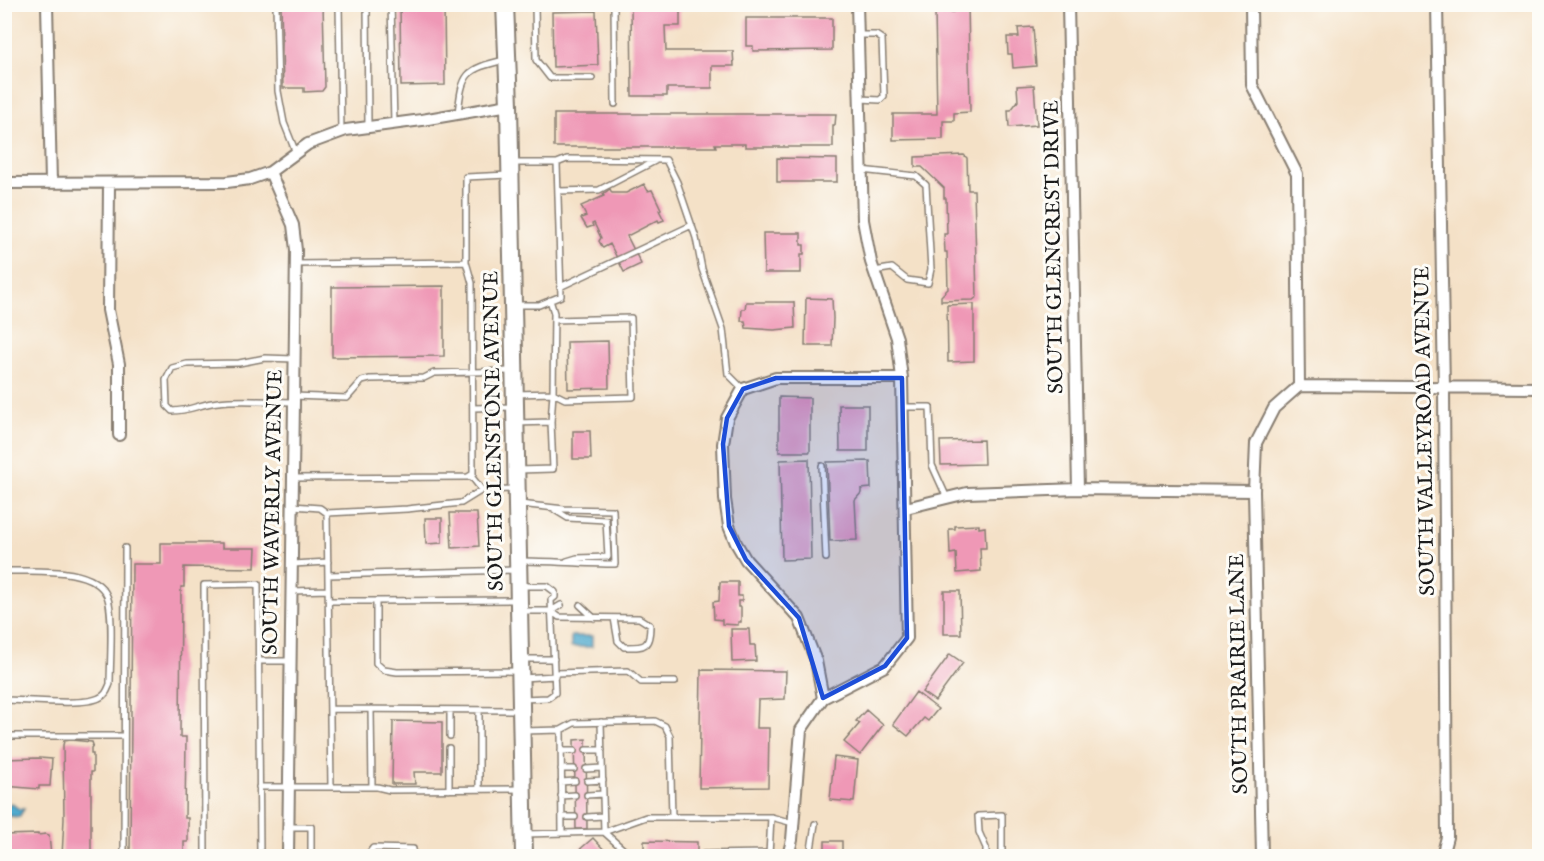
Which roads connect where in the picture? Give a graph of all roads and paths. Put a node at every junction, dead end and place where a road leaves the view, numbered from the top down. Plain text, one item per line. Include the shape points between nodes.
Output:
1 (47, 4) edge
2 (276, 4) edge
3 (339, 4) edge
4 (367, 4) edge
5 (391, 4) edge
6 (505, 4) edge
7 (534, 4) edge
8 (614, 4) edge
9 (857, 4) edge
10 (1068, 4) edge
11 (1251, 4) edge
12 (1437, 4) edge
13 (857, 35) junction
14 (507, 59) junction
15 (592, 78) dead end
16 (859, 99) junction
17 (615, 104) dead end
18 (509, 105) junction
19 (458, 114) junction
20 (394, 124) junction
21 (368, 128) junction
22 (341, 132) junction
23 (296, 153) junction
24 (657, 160) junction
25 (557, 163) junction
26 (510, 169) junction
27 (861, 170) junction
28 (270, 172) junction
29 (4, 183) edge
30 (51, 183) junction
31 (109, 183) junction
32 (558, 191) junction
33 (692, 225) junction
34 (466, 262) junction
35 (296, 264) junction
36 (874, 271) junction
37 (560, 287) junction
38 (550, 300) junction
39 (513, 305) junction
40 (554, 320) junction
41 (294, 359) junction
42 (514, 371) junction
43 (472, 372) junction
44 (902, 378) junction
45 (1299, 386) junction
46 (1444, 388) junction
47 (1539, 388) edge
48 (743, 389) junction
49 (553, 393) junction
50 (293, 399) junction
51 (903, 407) junction
52 (473, 408) junction
53 (515, 408) junction
54 (551, 422) junction
55 (118, 435) dead end
56 (822, 466) dead end
57 (516, 470) junction
58 (471, 476) junction
59 (292, 478) junction
60 (1078, 489) junction
61 (482, 490) junction
62 (1254, 492) junction
63 (516, 496) junction
64 (947, 498) junction
65 (292, 506) junction
66 (553, 508) junction
67 (906, 508) junction
68 (327, 513) junction
69 (125, 548) dead end
70 (826, 558) dead end
71 (565, 561) junction
72 (328, 562) junction
73 (291, 564) junction
74 (4, 571) edge
75 (328, 575) junction
76 (518, 586) junction
77 (328, 590) junction
78 (291, 591) junction
79 (329, 601) junction
80 (375, 601) junction
81 (561, 605) dead end
82 (580, 605) dead end
83 (551, 611) junction
84 (594, 618) junction
85 (614, 618) junction
86 (554, 659) junction
87 (258, 661) junction
88 (290, 661) junction
89 (520, 669) junction
90 (554, 675) junction
91 (675, 682) dead end
92 (823, 698) junction
93 (4, 700) edge
94 (521, 704) junction
95 (330, 709) junction
96 (371, 709) junction
97 (450, 710) junction
98 (479, 710) junction
99 (602, 722) junction
100 (561, 730) junction
101 (521, 732) junction
102 (4, 735) edge
103 (450, 735) dead end
104 (124, 736) junction
105 (449, 748) dead end
106 (586, 750) dead end
107 (602, 750) junction
108 (561, 751) junction
109 (574, 751) dead end
110 (602, 768) junction
111 (561, 769) junction
112 (574, 769) dead end
113 (586, 769) dead end
114 (603, 780) junction
115 (575, 781) dead end
116 (587, 781) dead end
117 (561, 782) junction
118 (289, 786) junction
119 (331, 786) junction
120 (259, 787) junction
121 (372, 787) junction
122 (479, 789) junction
123 (522, 789) junction
124 (449, 790) junction
125 (603, 794) junction
126 (575, 795) dead end
127 (587, 795) dead end
128 (561, 796) junction
129 (603, 816) junction
130 (562, 817) junction
131 (576, 817) dead end
132 (587, 817) dead end
133 (672, 817) junction
134 (771, 817) junction
135 (793, 823) junction
136 (815, 824) dead end
137 (288, 827) junction
138 (604, 832) junction
139 (562, 833) junction
140 (523, 834) junction
141 (704, 854) dead end
142 (769, 855) edge
143 (124, 856) edge
144 (206, 856) edge
145 (260, 856) edge
146 (288, 856) edge
147 (311, 856) edge
148 (367, 856) edge
149 (413, 856) edge
150 (524, 856) edge
151 (624, 856) edge
152 (788, 856) edge
153 (810, 856) edge
154 (986, 856) edge
155 (1002, 856) edge
156 (1262, 856) edge
157 (1442, 856) edge

1 - 30 street
2 - 23 lane via 278,90 284,123
3 - 22 lane
4 - 21 lane
5 - 20 lane
6 - 14 main road, SOUTH GLENSTONE AVENUE
7 - 15 lane via 536,60 550,78
8 - 17 lane
9 - 13 street
10 - 60 street, SOUTH GLENCREST DRIVE
11 - 45 street via 1252,85 1297,174
12 - 46 street, SOUTH VALLEYROAD AVENUE
13 - 16 street
13 - 16 lane via 876,35 882,39 884,96 880,100
14 - 18 main road, SOUTH GLENSTONE AVENUE
14 - 19 lane via 471,71 460,91
16 - 27 street
18 - 19 street
18 - 26 main road, SOUTH GLENSTONE AVENUE
19 - 20 street
20 - 21 street
21 - 22 street
22 - 23 street via 308,144
23 - 28 street
24 - 25 lane via 567,159
24 - 32 lane via 599,190
24 - 33 lane via 666,160
25 - 26 lane
25 - 32 lane
26 - 34 lane via 466,177
26 - 39 main road, SOUTH GLENSTONE AVENUE
27 - 36 street via 863,220
27 - 36 lane via 916,176 926,185 931,270 928,283 907,280 892,268
28 - 31 street via 227,182
28 - 35 street, SOUTH WAVERLY AVENUE via 293,225
29 - 30 street
30 - 31 street
31 - 55 street via 108,310 119,364
32 - 37 lane
33 - 37 lane
33 - 48 lane via 723,329 728,374
34 - 35 lane
34 - 43 lane via 472,284
35 - 41 street, SOUTH WAVERLY AVENUE
36 - 44 street via 897,338
37 - 38 lane via 561,296
38 - 39 lane via 539,305
38 - 40 lane
39 - 42 main road, SOUTH GLENSTONE AVENUE
40 - 49 lane
40 - 49 lane via 631,318 633,397 565,399
41 - 50 street, SOUTH WAVERLY AVENUE
41 - 50 lane via 187,364 172,368 166,381 172,411 221,402
42 - 43 lane
42 - 53 main road, SOUTH GLENSTONE AVENUE
43 - 50 lane via 370,379 362,381 347,398
43 - 52 lane
44 - 48 street via 776,378
44 - 51 street
45 - 46 street
45 - 62 street, SOUTH PRAIRIE LANE via 1274,408 1256,443
46 - 47 street
46 - 157 street, SOUTH VALLEYROAD AVENUE via 1447,837
48 - 92 street via 727,418 723,444 729,526 746,560 800,618 816,661
49 - 53 lane
49 - 54 lane
50 - 59 street, SOUTH WAVERLY AVENUE
51 - 64 lane via 930,407 932,465
51 - 67 street
52 - 53 lane
52 - 58 lane
53 - 54 lane
53 - 57 main road, SOUTH GLENSTONE AVENUE
54 - 57 lane via 553,469
56 - 70 lane
57 - 63 main road, SOUTH GLENSTONE AVENUE
58 - 59 lane
58 - 61 lane
59 - 65 street, SOUTH WAVERLY AVENUE
60 - 62 street
60 - 64 street via 967,493
61 - 63 lane
61 - 68 lane via 460,503
62 - 156 street, SOUTH PRAIRIE LANE
63 - 66 lane
63 - 76 main road, SOUTH GLENSTONE AVENUE
64 - 67 street
65 - 68 lane via 320,508
65 - 73 street, SOUTH WAVERLY AVENUE
66 - 71 lane via 568,518 606,520 608,557
66 - 71 lane via 613,510 615,564
67 - 92 street via 907,638 885,666
68 - 72 lane
69 - 104 lane
71 - 76 lane
72 - 73 lane
72 - 75 lane
73 - 78 street, SOUTH WAVERLY AVENUE
74 - 93 lane via 72,572 101,588 110,608 107,693 97,699 77,701
75 - 76 lane
75 - 77 lane
76 - 80 lane via 483,600
76 - 83 lane
76 - 83 lane via 551,588 555,597 551,600
76 - 89 main road, SOUTH GLENSTONE AVENUE
77 - 78 lane
77 - 79 lane
78 - 88 street, SOUTH WAVERLY AVENUE
79 - 80 lane
79 - 95 lane
80 - 89 lane via 376,663 384,670
81 - 83 lane
82 - 84 lane
83 - 84 lane via 559,617
83 - 86 lane
84 - 85 lane
85 - 85 lane via 645,621 650,625 647,644 624,647 618,641
86 - 89 lane
86 - 90 lane
87 - 88 lane
87 - 120 lane
87 - 144 lane via 258,584 204,585
88 - 118 street, SOUTH WAVERLY AVENUE
89 - 90 lane
89 - 94 main road, SOUTH GLENSTONE AVENUE
90 - 91 lane via 628,670 640,682
90 - 94 lane via 552,696
92 - 135 street via 801,730
94 - 98 lane
94 - 101 main road, SOUTH GLENSTONE AVENUE
95 - 96 lane
95 - 119 lane
96 - 97 lane
96 - 121 lane
97 - 98 lane
97 - 103 lane
98 - 122 lane
99 - 100 lane via 574,723
99 - 107 lane
99 - 133 lane via 655,721 665,726 670,736
100 - 101 lane
100 - 108 lane
101 - 123 main road, SOUTH GLENSTONE AVENUE
102 - 104 lane
104 - 143 lane
105 - 124 lane
106 - 107 lane
107 - 110 lane
108 - 109 lane
108 - 111 lane
110 - 113 lane
110 - 114 lane
111 - 112 lane
111 - 117 lane
114 - 116 lane
114 - 125 lane
115 - 117 lane
117 - 128 lane
118 - 119 lane
118 - 120 lane
118 - 137 street, SOUTH WAVERLY AVENUE
119 - 121 lane
120 - 145 lane
121 - 124 lane
122 - 123 lane
122 - 124 lane
123 - 140 main road, SOUTH GLENSTONE AVENUE
125 - 127 lane
125 - 129 lane
126 - 128 lane
128 - 130 lane
129 - 132 lane
129 - 138 lane
130 - 131 lane
130 - 139 lane
133 - 134 lane
133 - 138 lane via 646,817
134 - 135 lane
134 - 142 lane
135 - 152 street
136 - 153 lane
137 - 146 street, SOUTH WAVERLY AVENUE
137 - 147 lane via 311,827
138 - 139 lane
138 - 151 lane via 624,850
139 - 140 lane
140 - 150 main road, SOUTH GLENSTONE AVENUE
141 - 142 lane
148 - 149 lane via 373,848 413,849
154 - 155 lane via 978,816 1002,815

